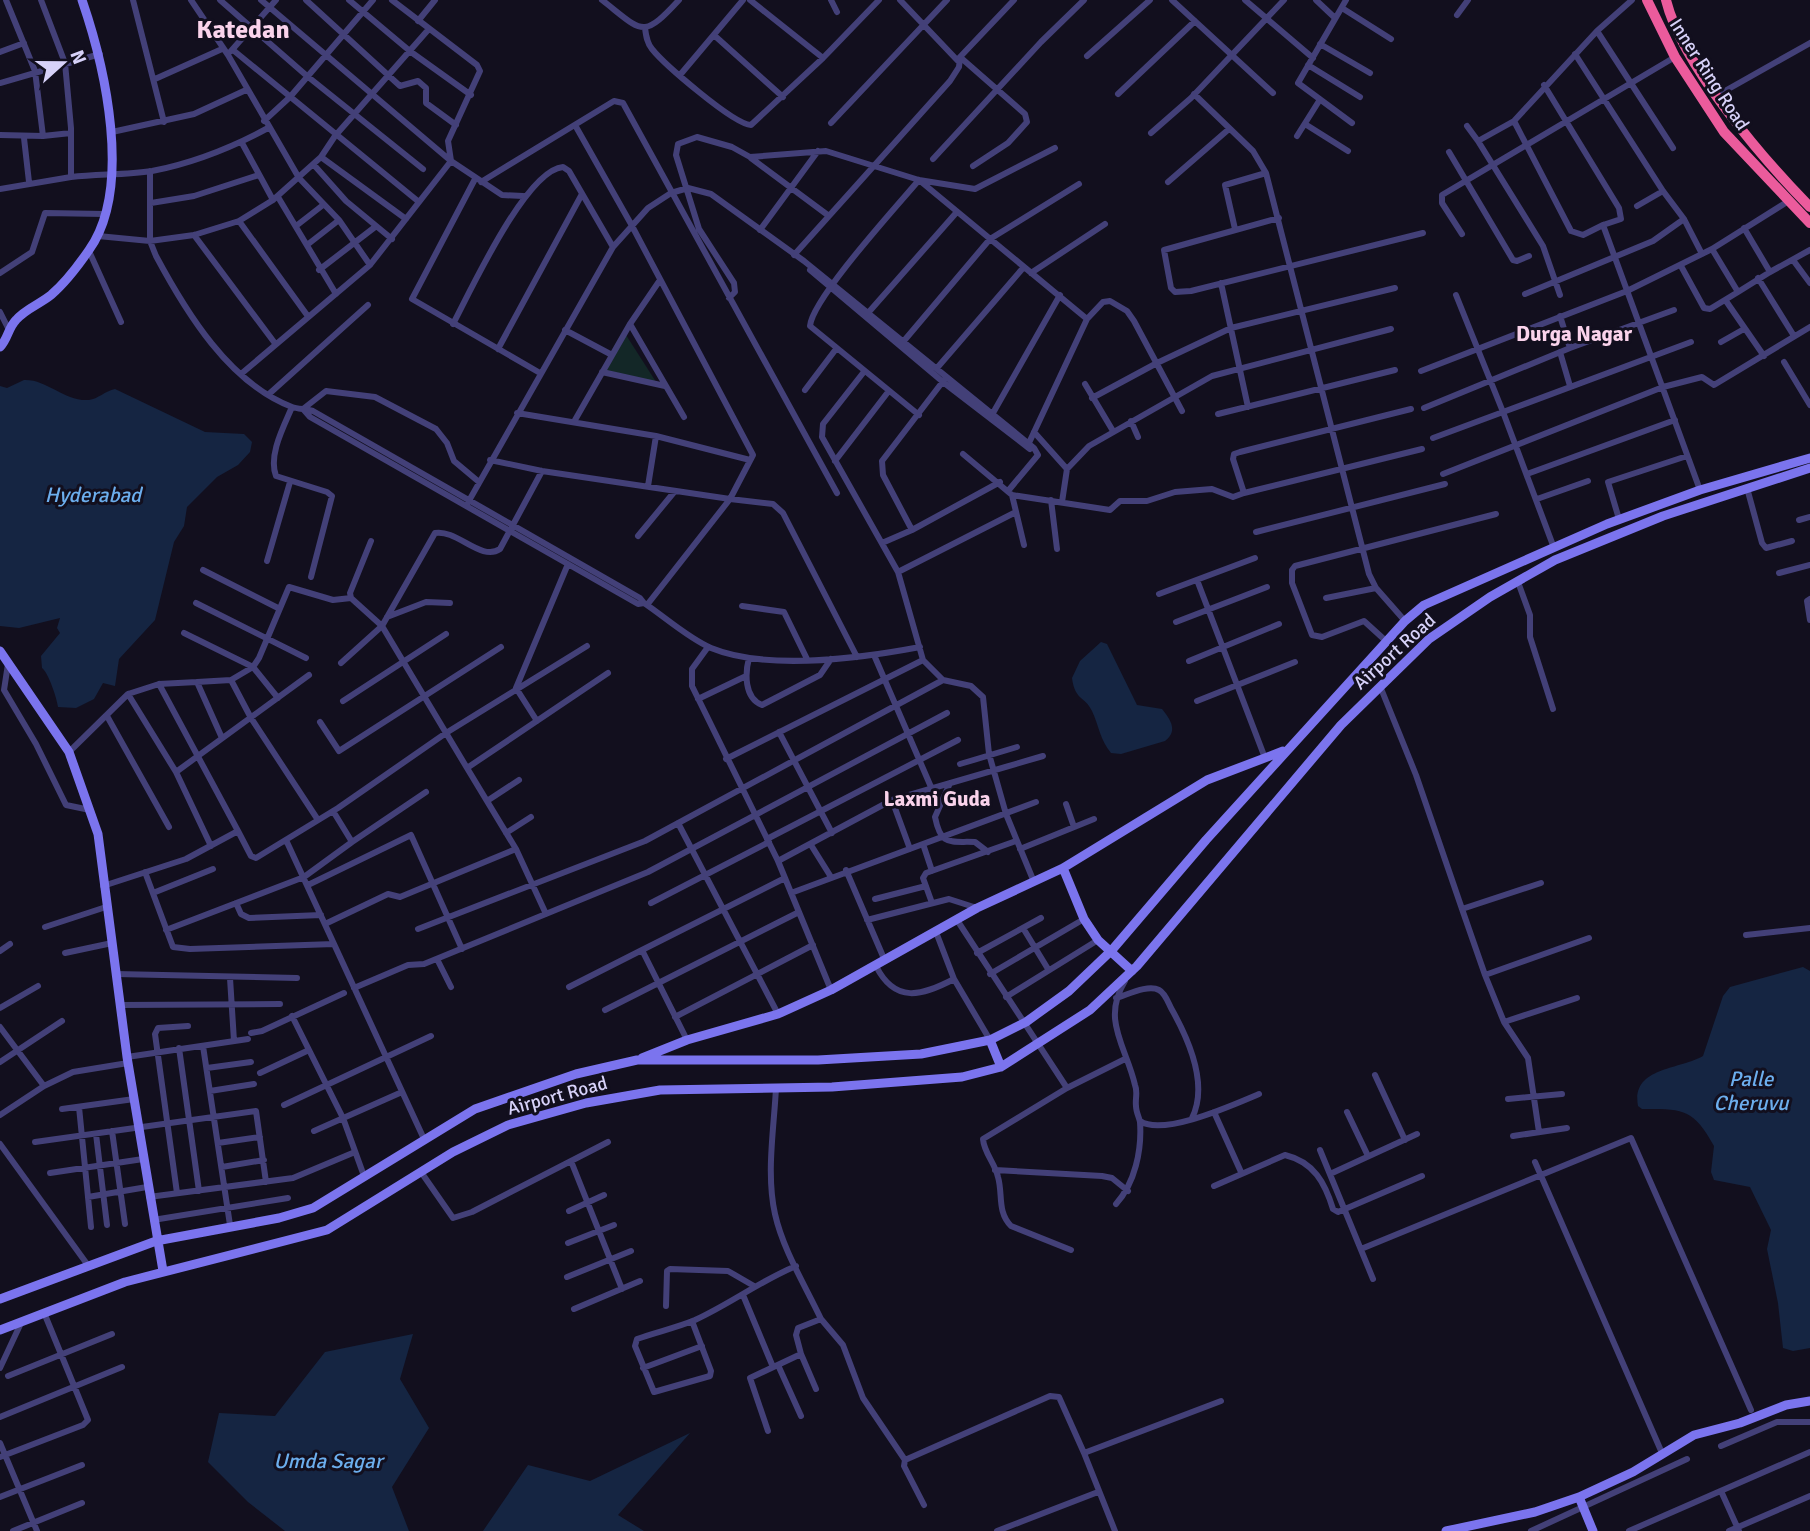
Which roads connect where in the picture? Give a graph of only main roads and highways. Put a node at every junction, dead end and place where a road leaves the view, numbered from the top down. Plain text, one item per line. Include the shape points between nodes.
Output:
1 (82, 0) edge
2 (1647, 0) edge
3 (1666, 0) edge
4 (1809, 206) edge
5 (1810, 223) edge
6 (0, 347) edge
7 (1810, 458) edge
8 (1810, 468) edge
9 (1700, 490) junction
10 (1704, 502) junction
11 (0, 651) edge
12 (1286, 750) junction
13 (1063, 868) junction
14 (1112, 950) junction
15 (1132, 971) junction
16 (990, 1040) junction
17 (637, 1060) junction
18 (1001, 1067) junction
19 (156, 1241) junction
20 (163, 1271) junction
21 (0, 1299) edge
22 (0, 1330) edge
23 (1810, 1401) edge
24 (1579, 1497) junction
25 (1446, 1531) edge
26 (1593, 1531) edge

1 - 6 main road via 100,54 112,132 104,214 89,251 50,295 23,313
2 - 5 highway, Inner Ring Road via 1675,57 1724,132
3 - 4 highway, Inner Ring Road via 1716,96
7 - 9 main road, Airport Road
8 - 10 main road, Airport Road
9 - 10 main road
9 - 12 main road, Airport Road via 1619,519 1424,606
10 - 15 main road, Airport Road via 1555,560 1429,639 1341,724
11 - 19 main road via 69,752 98,834
12 - 13 main road, Airport Road via 1207,780
12 - 14 main road, Airport Road
13 - 14 main road via 1084,919 1098,940
13 - 17 main road, Airport Road via 977,908 886,961 778,1014
14 - 15 main road
14 - 16 main road, Airport Road via 1069,991 1026,1022
15 - 18 main road, Airport Road via 1090,1010
16 - 17 main road, Airport Road via 895,1056
16 - 18 main road
17 - 19 main road, Airport Road via 576,1074 475,1109 313,1208
18 - 20 main road, Airport Road via 962,1077 832,1087 660,1090 586,1103 508,1125 327,1230
19 - 20 main road
19 - 21 main road, Airport Road
20 - 22 main road, Airport Road
23 - 24 main road via 1694,1435 1633,1472
24 - 25 main road via 1535,1512
24 - 26 main road

